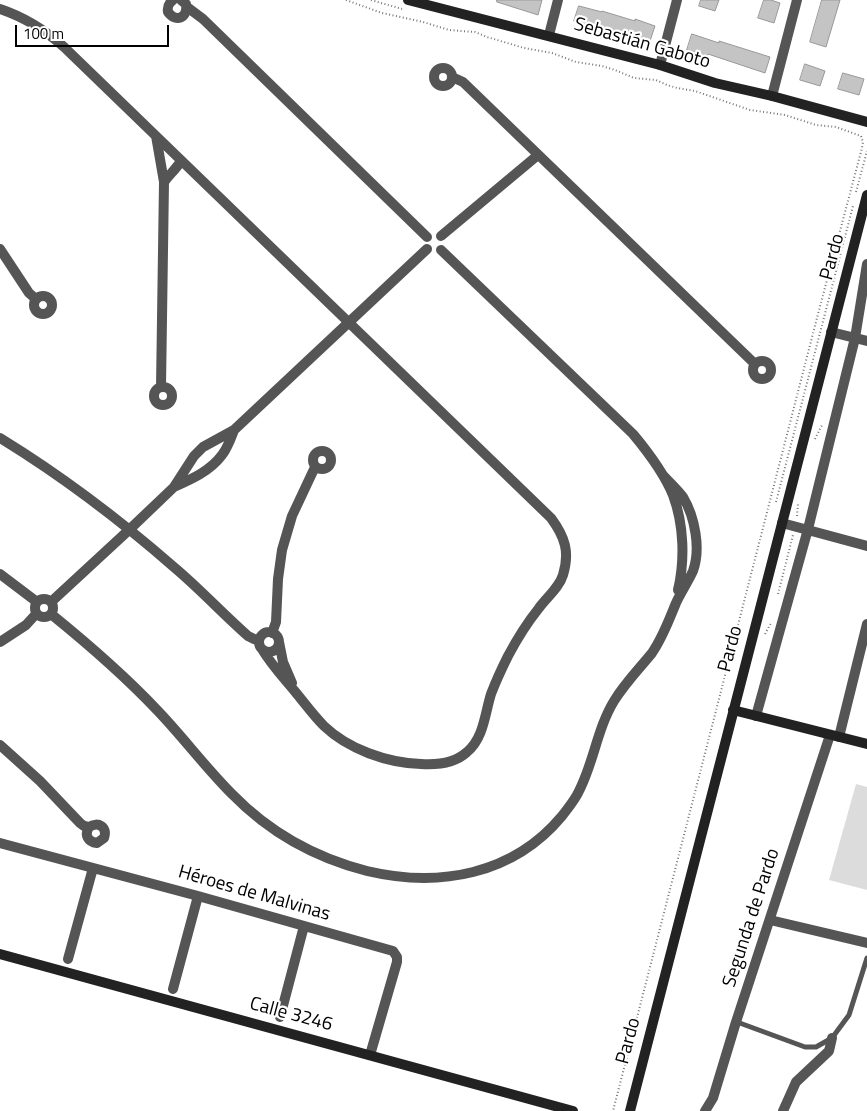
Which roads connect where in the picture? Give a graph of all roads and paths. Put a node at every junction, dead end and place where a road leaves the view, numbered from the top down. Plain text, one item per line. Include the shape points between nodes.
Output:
1 (173, 0) edge
2 (346, 0) edge
3 (408, 0) edge
4 (558, 0) edge
5 (677, 0) edge
6 (797, 0) edge
7 (184, 4) edge
8 (436, 4) edge
9 (0, 9) edge
10 (548, 35) junction
11 (660, 65) junction
12 (452, 77) dead end
13 (772, 96) junction
14 (867, 122) edge
15 (156, 136) junction
16 (538, 155) junction
17 (181, 161) junction
18 (164, 182) junction
19 (867, 195) edge
20 (441, 236) junction
21 (427, 237) junction
22 (427, 248) junction
23 (0, 249) edge
24 (441, 250) junction
25 (867, 264) edge
26 (36, 299) dead end
27 (818, 314) junction
28 (835, 318) junction
29 (349, 322) junction
30 (831, 332) junction
31 (855, 338) junction
32 (867, 341) edge
33 (755, 364) dead end
34 (161, 387) dead end
35 (824, 421) dead end
36 (234, 430) junction
37 (0, 438) edge
38 (812, 444) dead end
39 (315, 467) dead end
40 (662, 474) junction
41 (174, 487) junction
42 (798, 504) dead end
43 (782, 523) junction
44 (795, 526) junction
45 (808, 529) junction
46 (130, 530) junction
47 (696, 537) junction
48 (682, 538) junction
49 (867, 546) edge
50 (0, 574) edge
51 (779, 593) dead end
52 (37, 602) junction
53 (51, 602) junction
54 (674, 608) junction
55 (36, 614) junction
56 (51, 614) junction
57 (772, 620) dead end
58 (867, 624) edge
59 (272, 632) junction
60 (765, 634) dead end
61 (0, 642) edge
62 (279, 642) junction
63 (261, 645) junction
64 (300, 697) junction
65 (733, 710) junction
66 (756, 716) junction
67 (834, 736) junction
68 (0, 744) edge
69 (867, 744) edge
70 (89, 827) dead end
71 (0, 843) edge
72 (93, 868) junction
73 (198, 896) junction
74 (770, 920) junction
75 (304, 926) junction
76 (867, 943) edge
77 (0, 954) edge
78 (68, 958) dead end
79 (867, 958) edge
80 (173, 989) dead end
81 (280, 1016) dead end
82 (736, 1022) junction
83 (832, 1038) junction
84 (370, 1055) junction
85 (573, 1111) edge
86 (613, 1111) edge
87 (630, 1111) edge
88 (705, 1111) edge
89 (783, 1111) edge

1 - 7 street via 168,8 172,17 178,18 185,13
2 - 27 path via 382,13 449,30 475,32 576,62 602,66 634,78 656,80 695,91 750,110 785,115 861,136 862,148
3 - 8 main road, Sebastián Gaboto
4 - 10 street
5 - 11 street
6 - 13 street
7 - 21 street
8 - 10 main road, Sebastián Gaboto
9 - 15 street via 50,35
10 - 11 main road, Sebastián Gaboto
11 - 13 main road, Sebastián Gaboto
12 - 16 street via 463,82
13 - 14 main road, Sebastián Gaboto
15 - 17 street
15 - 18 street
16 - 20 street
16 - 33 street
17 - 18 street
17 - 29 street
18 - 34 street
19 - 28 main road, Pardo
20 - 21 street via 433,233
20 - 24 street via 444,242
21 - 22 street
22 - 24 street via 432,252
22 - 29 street
23 - 26 street via 26,290
24 - 40 street via 632,434
25 - 31 street, Pardo
27 - 28 path
27 - 86 path
28 - 30 main road, Pardo
29 - 36 street
29 - 64 street via 551,518 565,542 566,565 561,582 528,623 509,654 479,736 472,747 456,759 435,764 377,756 344,741 325,727
30 - 31 street
30 - 43 main road, Pardo
31 - 32 street
31 - 45 street, Pardo
35 - 38 path
36 - 41 street via 203,447
36 - 41 street via 225,450 204,473
37 - 46 street via 75,487
39 - 59 street via 286,535 280,562 276,622
40 - 47 street via 690,511
40 - 48 street via 673,495
41 - 46 street
42 - 44 path
43 - 44 street
43 - 65 main road, Pardo
44 - 45 street
44 - 51 path
45 - 49 street
45 - 66 street, Pardo
46 - 53 street
46 - 63 street
47 - 48 street
47 - 54 street via 693,570
48 - 54 street via 680,581
50 - 52 street
52 - 53 street via 42,599
52 - 55 street
53 - 56 street
54 - 56 street via 660,642 610,707 585,780 554,826 521,853 503,861 474,873 433,878 367,871 320,855 272,828 230,793 137,689
55 - 56 street via 45,618
55 - 61 street
57 - 60 path
58 - 67 street, Segunda de Pardo
59 - 62 street
59 - 63 street via 262,635
62 - 63 street via 274,651 267,652
62 - 64 street via 283,662
63 - 64 street via 269,661
65 - 66 main road
65 - 87 main road, Pardo
66 - 67 main road
67 - 69 main road
67 - 74 street, Segunda de Pardo
68 - 70 street via 80,823
71 - 72 street, Héroes de Malvinas
72 - 73 street, Héroes de Malvinas
72 - 78 street
73 - 75 street, Héroes de Malvinas
73 - 80 street
74 - 76 street
74 - 82 street, Segunda de Pardo
75 - 81 street
75 - 84 street, Héroes de Malvinas via 393,951 397,957
77 - 84 main road, Calle 3246
79 - 83 lane via 849,1015
82 - 83 lane via 806,1047 816,1047
82 - 88 street, Segunda de Pardo via 713,1098
83 - 89 street via 829,1051 796,1082
84 - 85 main road, Calle 3246

